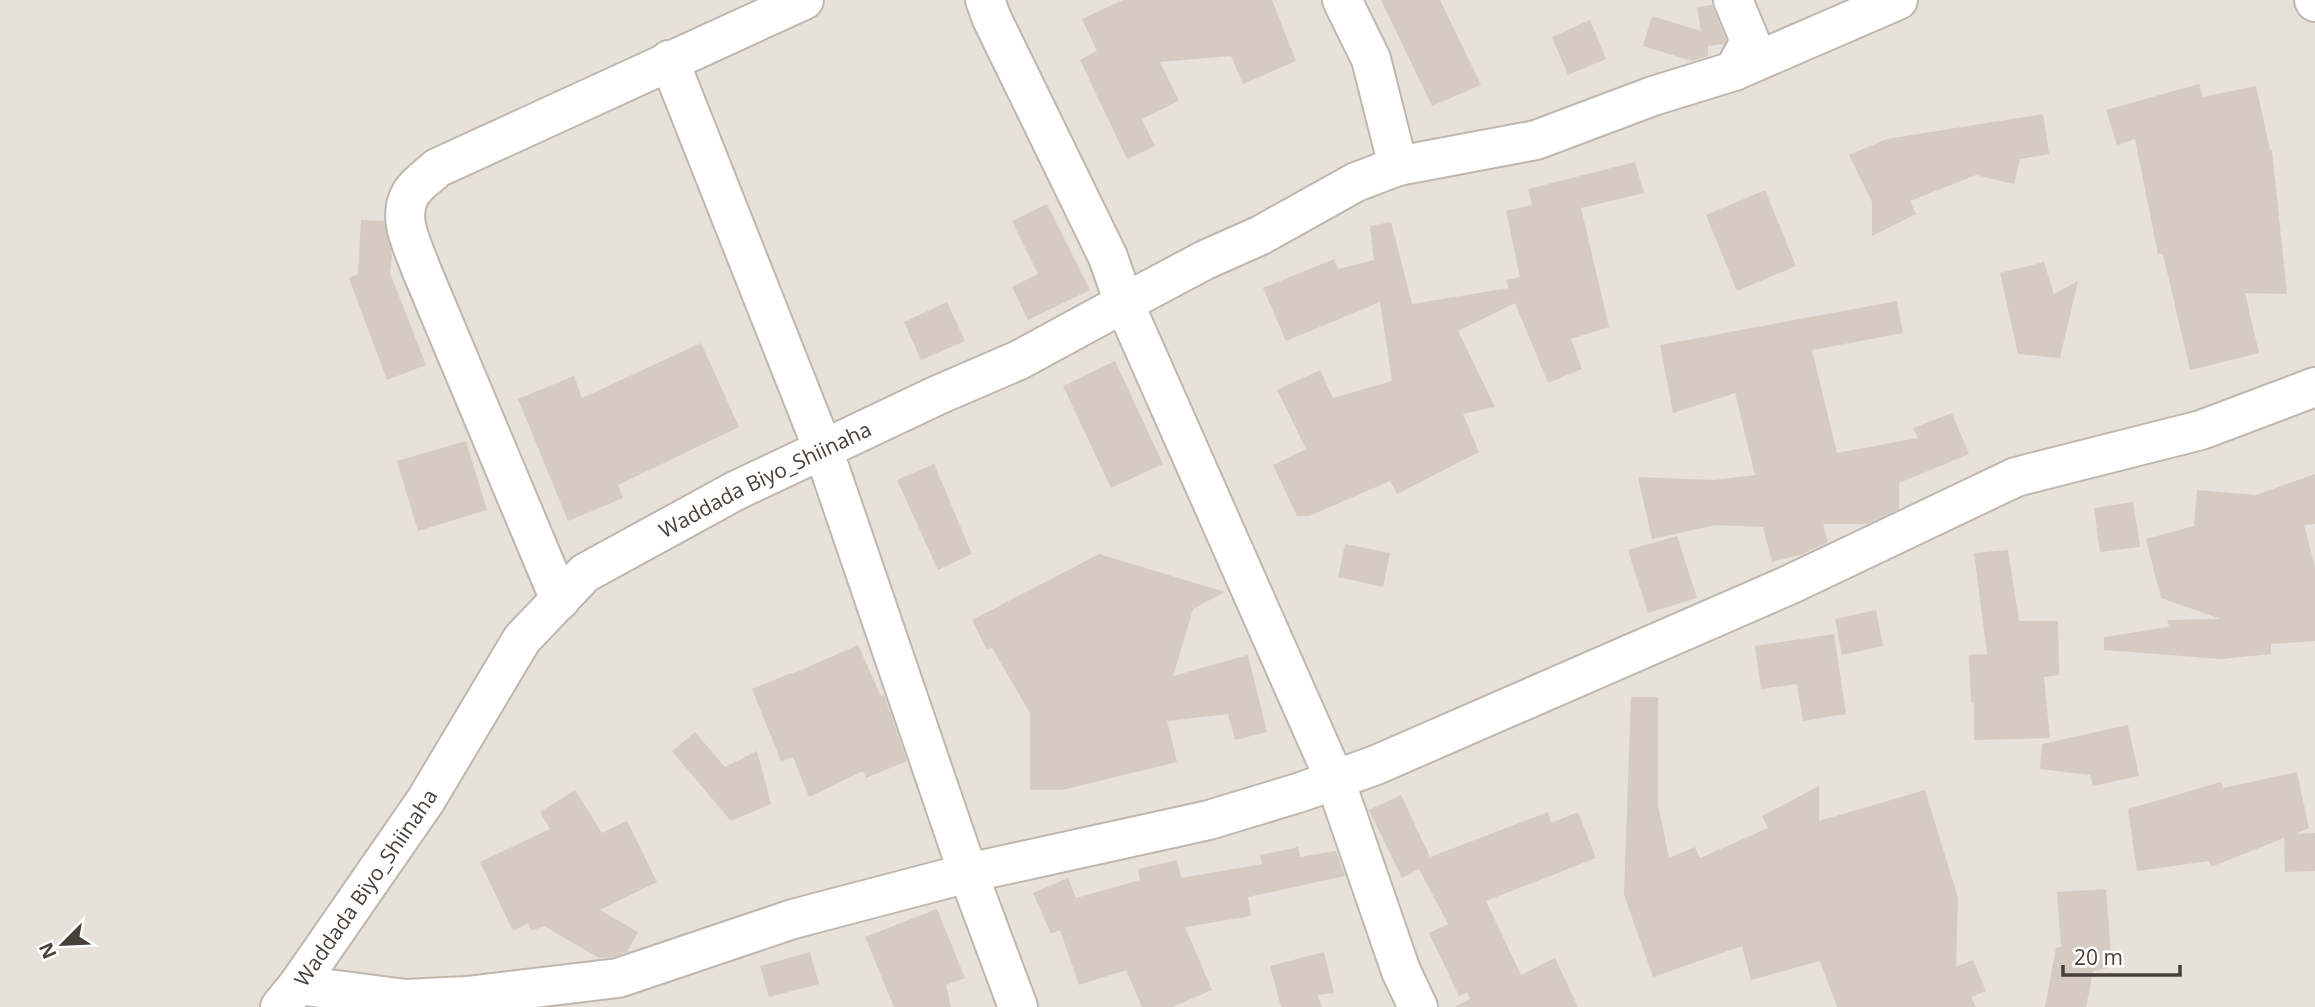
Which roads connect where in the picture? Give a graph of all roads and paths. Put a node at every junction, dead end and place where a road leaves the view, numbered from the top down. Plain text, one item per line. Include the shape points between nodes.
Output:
1 (804, 0) edge
2 (985, 0) edge
3 (1342, 0) edge
4 (1733, 0) edge
5 (1898, 0) edge
6 (669, 60) junction
7 (1734, 71) junction
8 (1398, 166) junction
9 (1124, 303) junction
10 (2315, 387) edge
11 (822, 449) junction
12 (560, 600) junction
13 (1335, 780) junction
14 (968, 873) junction
15 (289, 996) edge
16 (1018, 1007) edge
17 (1418, 1007) edge

1 - 6 street
2 - 9 street via 1108,257
3 - 8 street via 1371,59
4 - 7 street via 1750,41
5 - 7 street, Waddada Biyo_Shiinaha
6 - 11 street
6 - 12 street via 437,168 410,194 404,213 421,269
7 - 8 street, Waddada Biyo_Shiinaha via 1535,140
8 - 9 street, Waddada Biyo_Shiinaha via 1356,182
9 - 11 street, Waddada Biyo_Shiinaha via 1019,360
9 - 13 street
10 - 13 street via 2201,430 2016,477 1789,585
11 - 12 street, Waddada Biyo_Shiinaha via 585,573
11 - 14 street
12 - 15 street, Waddada Biyo_Shiinaha via 522,639 426,800
13 - 14 street via 1209,820
13 - 17 street via 1401,971
14 - 15 street via 793,919 618,978 467,996
14 - 16 street

